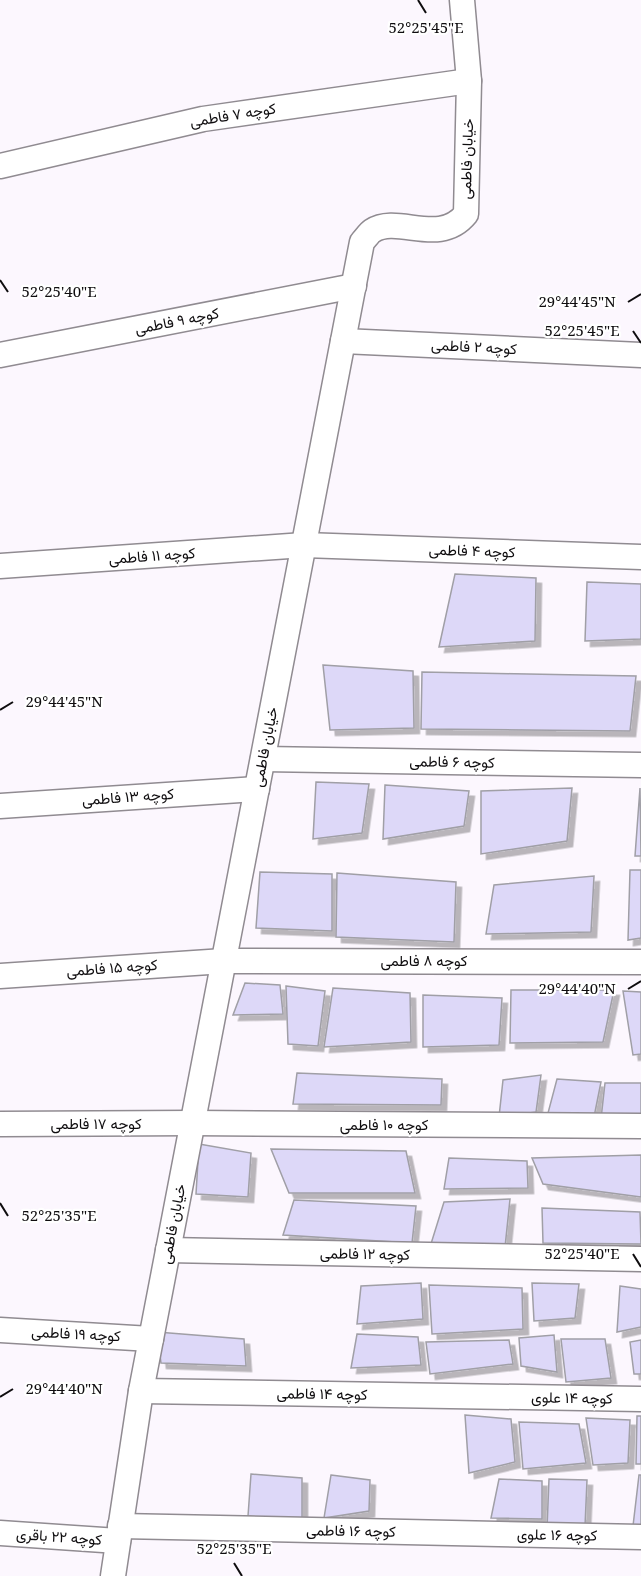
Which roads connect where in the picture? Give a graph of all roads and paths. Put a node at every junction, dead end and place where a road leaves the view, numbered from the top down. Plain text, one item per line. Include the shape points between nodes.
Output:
1 (462, 0) edge
2 (470, 81) junction
3 (0, 166) edge
4 (354, 286) junction
5 (343, 341) junction
6 (641, 355) edge
7 (0, 356) edge
8 (304, 545) junction
9 (641, 557) edge
10 (0, 566) edge
11 (262, 759) junction
12 (641, 765) edge
13 (257, 789) junction
14 (0, 806) edge
15 (224, 961) junction
16 (632, 962) edge
17 (0, 976) edge
18 (192, 1123) junction
19 (0, 1124) edge
20 (641, 1126) edge
21 (168, 1250) junction
22 (641, 1259) edge
23 (0, 1330) edge
24 (151, 1339) junction
25 (141, 1391) junction
26 (502, 1397) joint
27 (641, 1399) edge
28 (0, 1533) edge
29 (119, 1534) junction
30 (473, 1534) joint
31 (641, 1537) edge
32 (113, 1576) edge

1 - 2 street, خیابان فاطمی
2 - 3 street, کوچه ۷ فاطمی via 203,119
2 - 4 street, خیابان فاطمی via 466,214 458,224 444,229 384,227 372,231 362,242
4 - 5 street, خیابان فاطمی
4 - 7 street, کوچه ۹ فاطمی
5 - 6 street, کوچه ۲ فاطمی
5 - 8 street, خیابان فاطمی
8 - 9 street, کوچه ۴ فاطمی
8 - 10 street, کوچه ۱۱ فاطمی
8 - 11 street, خیابان فاطمی
11 - 12 street, کوچه ۶ فاطمی
11 - 13 street, خیابان فاطمی
13 - 14 street, کوچه ۱۳ فاطمی
13 - 15 street, خیابان فاطمی
15 - 16 street, کوچه ۸ فاطمی
15 - 17 street, کوچه ۱۵ فاطمی
15 - 18 street, خیابان فاطمی
18 - 19 street, کوچه ۱۷ فاطمی
18 - 20 street, کوچه ۱۰ فاطمی
18 - 21 street, خیابان فاطمی
21 - 22 street, کوچه ۱۲ فاطمی
21 - 24 street, خیابان فاطمی
23 - 24 street, کوچه ۱۹ فاطمی
24 - 25 street, خیابان فاطمی
25 - 26 street, کوچه ۱۴ فاطمی
25 - 29 street, خیابان فاطمی
26 - 27 street, کوچه ۱۴ علوی
28 - 29 street, کوچه ۲۲ باقری
29 - 30 street, کوچه ۱۶ فاطمی
29 - 32 street, خیابان فاطمی
30 - 31 street, کوچه ۱۶ علوی

